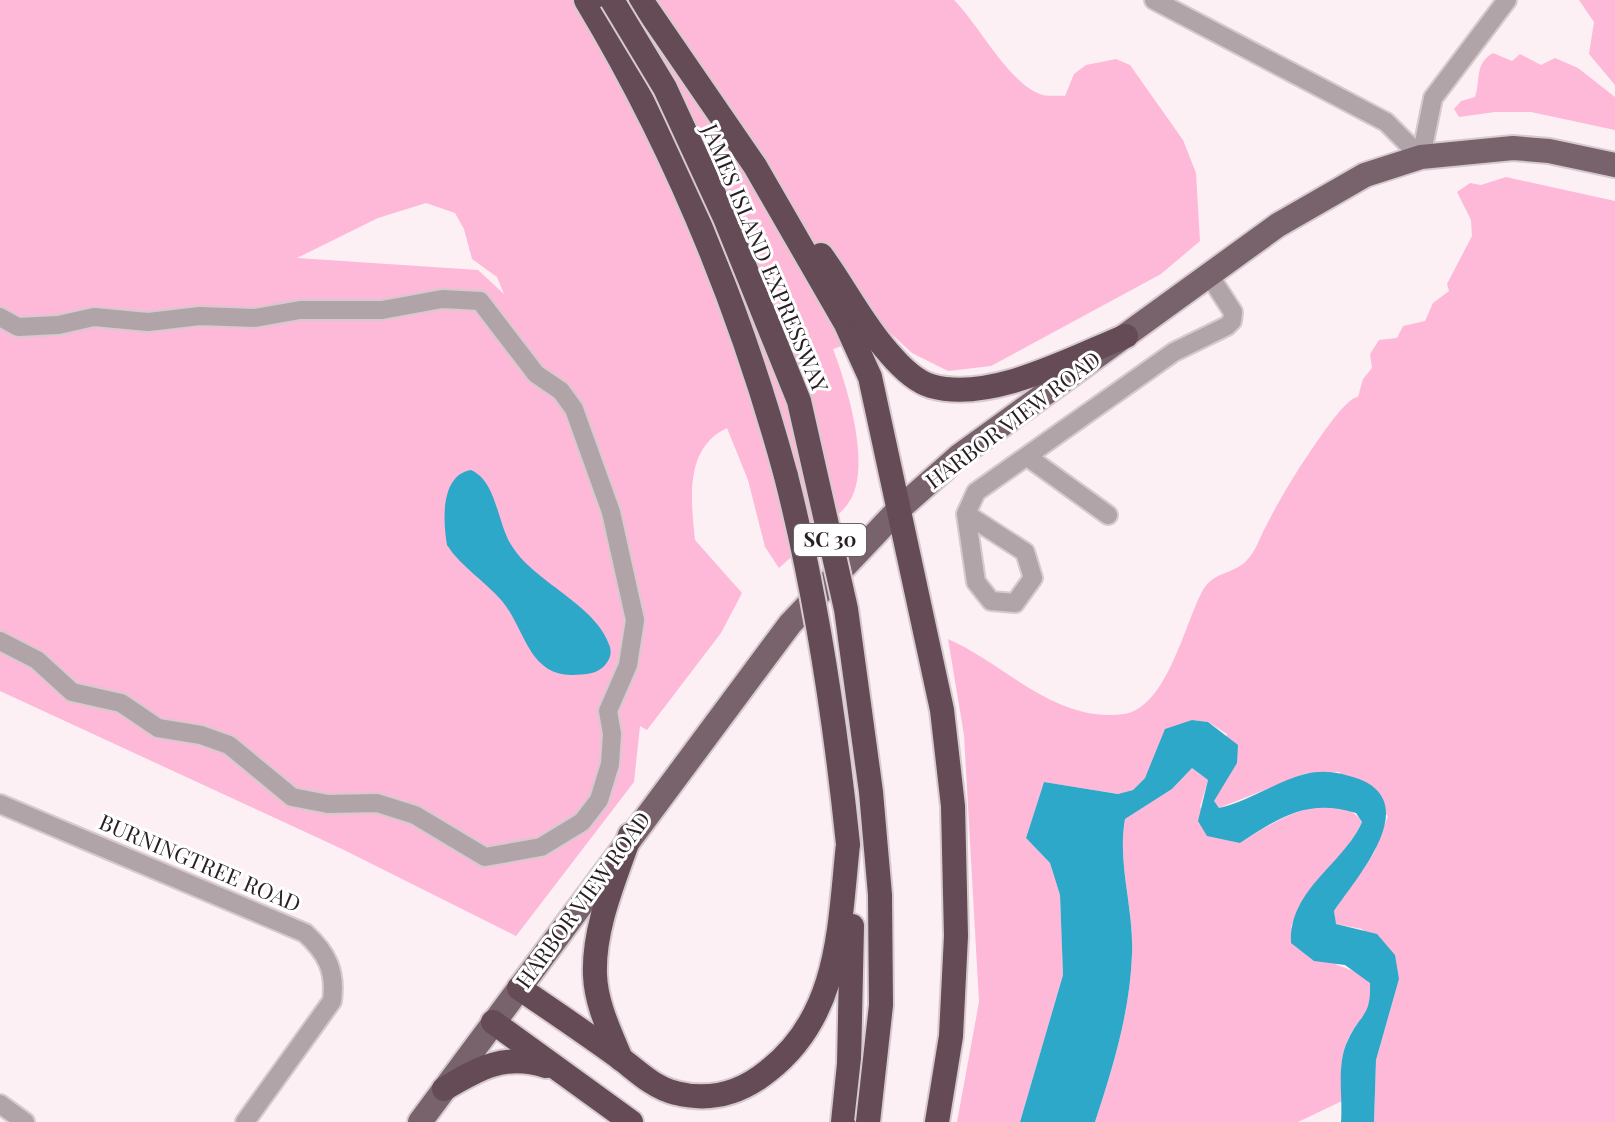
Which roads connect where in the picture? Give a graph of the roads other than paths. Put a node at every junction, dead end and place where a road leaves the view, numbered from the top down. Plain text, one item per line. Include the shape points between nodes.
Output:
1 (586, 0) edge
2 (612, 0) edge
3 (641, 0) edge
4 (1154, 0) edge
5 (1507, 0) edge
6 (1421, 157) junction
7 (1615, 165) edge
8 (755, 166) junction
9 (1209, 275) junction
10 (0, 317) edge
11 (1126, 336) junction
12 (1029, 458) junction
13 (898, 510) junction
14 (966, 514) junction
15 (1108, 515) dead end
16 (0, 641) edge
17 (0, 804) edge
18 (630, 835) junction
19 (848, 844) junction
20 (519, 988) junction
21 (493, 1022) junction
22 (621, 1059) junction
23 (560, 1070) junction
24 (444, 1089) junction
25 (0, 1104) edge
26 (25, 1122) edge
27 (245, 1122) edge
28 (420, 1122) edge
29 (631, 1122) edge
30 (843, 1122) edge
31 (868, 1122) edge
32 (937, 1122) edge

1 - 19 highway, SC 30, bridge via 676,168 771,419 828,672
2 - 31 highway, JAMES ISLAND EXPRESSWAY / SC 30, bridge via 665,88 725,218 806,430 846,609 880,895 881,1005
3 - 8 highway
4 - 6 street via 1386,122
5 - 6 street via 1433,98
6 - 7 main road, HARBOR VIEW ROAD via 1513,148
6 - 9 main road, HARBOR VIEW ROAD via 1365,175 1278,225
8 - 11 highway via 887,351 930,386 966,390 1024,378
8 - 13 highway via 862,356
9 - 11 main road, HARBOR VIEW ROAD
9 - 12 street via 1233,312 1232,321 1174,352
10 - 16 street via 18,327 94,317 148,322 200,316 255,318 300,310 382,310 442,299 480,301 536,374 561,391 574,409 611,512 635,620 628,665 608,711 610,764 599,800 582,822 541,847 485,857 415,815 377,803 328,804 292,797 229,745 158,728 121,703 72,692 37,660
11 - 13 main road, HARBOR VIEW ROAD via 959,456
12 - 14 street via 976,492
12 - 15 street
13 - 18 main road, HARBOR VIEW ROAD via 790,624
13 - 32 highway via 942,710 953,806 954,994
14 - 14 street via 1025,552 1033,578 1015,603 991,601 976,582
17 - 27 street, BURNINGTREE ROAD via 305,933 322,949 335,977 332,1001
18 - 20 main road, HARBOR VIEW ROAD
18 - 22 highway via 599,930 595,975 603,1015
19 - 22 highway via 835,964 821,1006 785,1058 751,1085 720,1097 676,1093 647,1080
19 - 30 highway, SC 30 via 853,959
20 - 21 main road, HARBOR VIEW ROAD
20 - 22 highway
21 - 23 highway
21 - 24 main road, HARBOR VIEW ROAD
23 - 24 highway via 511,1059 483,1066
23 - 29 highway
24 - 28 main road, HARBOR VIEW ROAD
25 - 26 street

